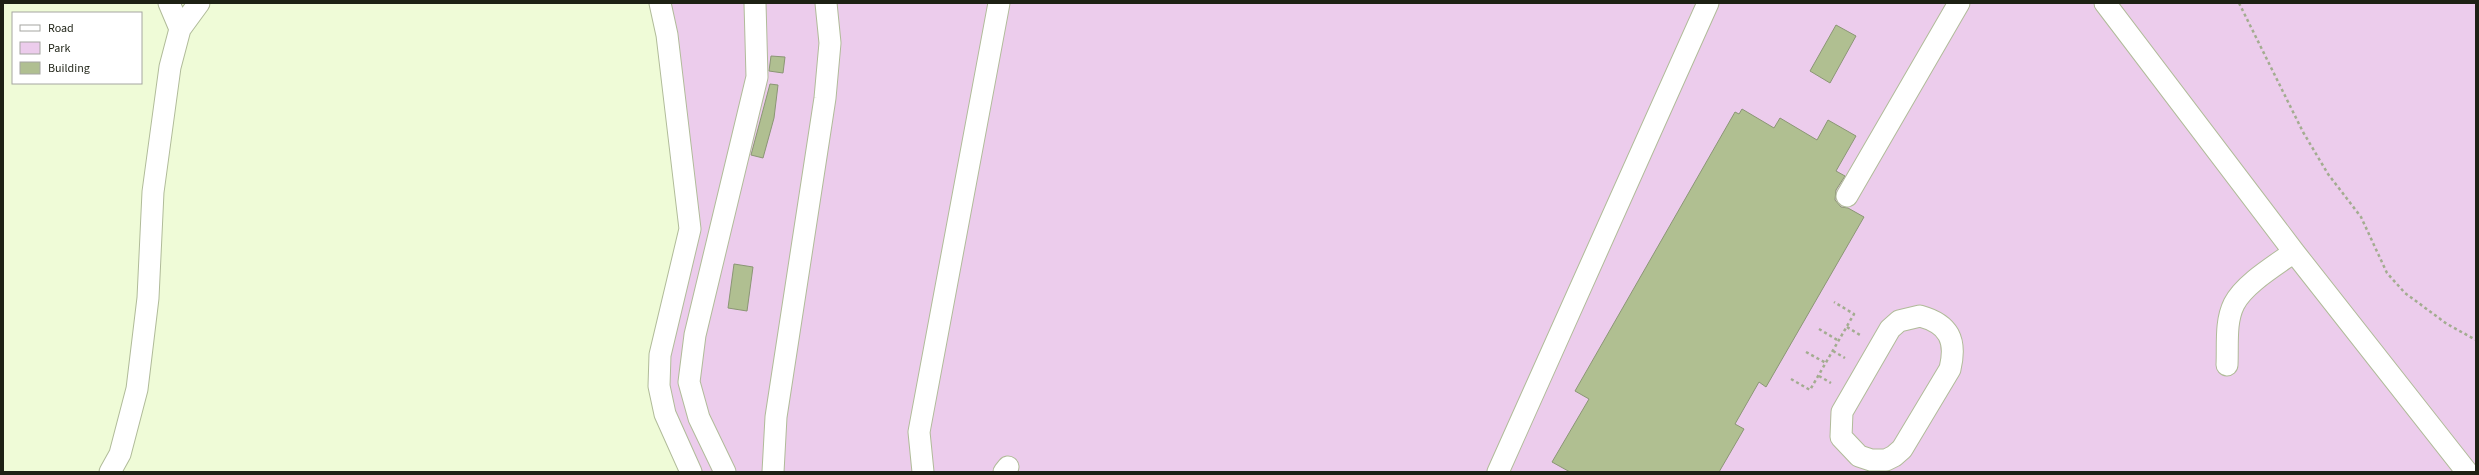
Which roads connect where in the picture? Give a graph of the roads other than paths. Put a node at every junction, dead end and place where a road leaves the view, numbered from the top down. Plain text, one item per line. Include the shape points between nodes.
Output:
1 (169, 3) edge
2 (199, 3) edge
3 (660, 3) edge
4 (756, 3) edge
5 (826, 3) edge
6 (999, 3) edge
7 (1708, 3) edge
8 (1959, 3) edge
9 (2105, 3) edge
10 (180, 29) junction
11 (1846, 196) dead end
12 (2294, 252) junction
13 (2227, 365) dead end
14 (1887, 466) edge
15 (110, 472) edge
16 (691, 472) edge
17 (724, 472) edge
18 (773, 472) edge
19 (923, 472) edge
20 (1498, 472) edge
21 (2467, 472) edge

1 - 10 street
2 - 10 street
3 - 16 street via 667,36 690,229 660,355 659,386 665,414
4 - 17 street via 757,77 695,335 689,382 698,418
5 - 18 street via 830,43 825,98 776,417
6 - 19 street via 919,432
7 - 20 street
8 - 11 street
9 - 12 street
10 - 15 street via 170,67 153,192 148,298 137,389 120,454
12 - 13 street via 2252,284 2234,304 2228,327
12 - 21 street
14 - 14 street via 1902,449 1950,369 1952,342 1946,330 1934,320 1920,316 1899,321 1890,329 1842,412 1841,437 1850,449 1859,456

